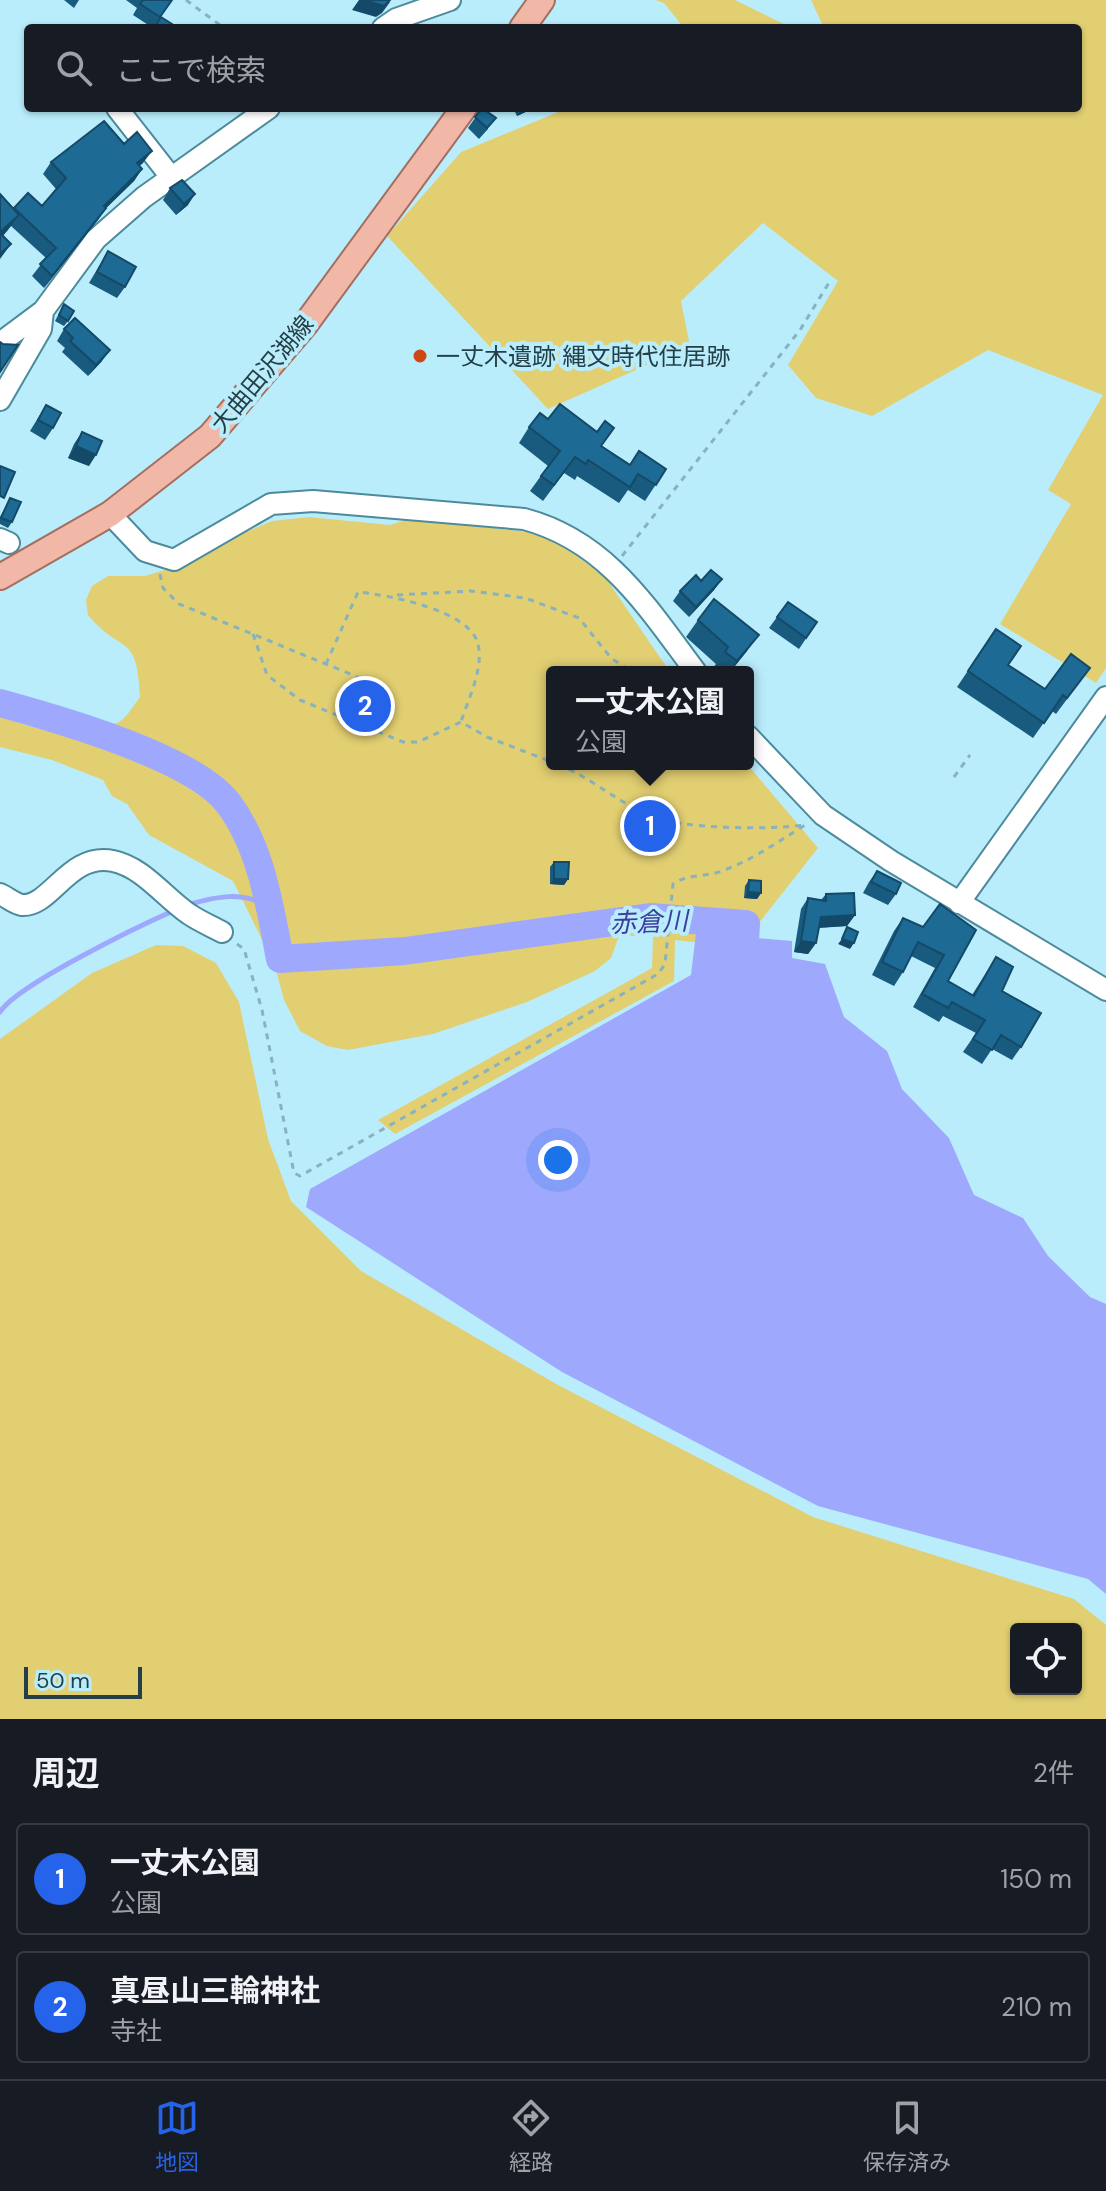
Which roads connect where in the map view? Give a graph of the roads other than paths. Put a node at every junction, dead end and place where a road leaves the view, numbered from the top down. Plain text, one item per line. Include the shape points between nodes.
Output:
1 (450, 0) edge
2 (542, 0) edge
3 (389, 24) edge
4 (525, 24) edge
5 (120, 112) edge
6 (263, 112) edge
7 (461, 112) edge
8 (171, 177) junction
9 (43, 311) junction
10 (0, 343) edge
11 (0, 400) edge
12 (110, 514) junction
13 (0, 577) edge
14 (691, 666) edge
15 (1106, 697) edge
16 (754, 744) edge
17 (0, 894) edge
18 (959, 903) junction
19 (222, 932) road end
20 (1106, 990) edge

1 - 3 street
2 - 4 main road
5 - 8 street
6 - 8 street
7 - 12 main road, 大曲田沢湖線 via 255,388 210,436
8 - 9 street via 96,239
9 - 10 street
9 - 11 street via 41,329
12 - 13 main road, 大曲田沢湖線
12 - 14 street via 145,551 174,560 271,504 313,501 524,519 586,545 613,569
15 - 18 street
16 - 18 street via 814,820
17 - 19 street via 20,905 32,903 77,867 95,859 116,861
18 - 20 street

